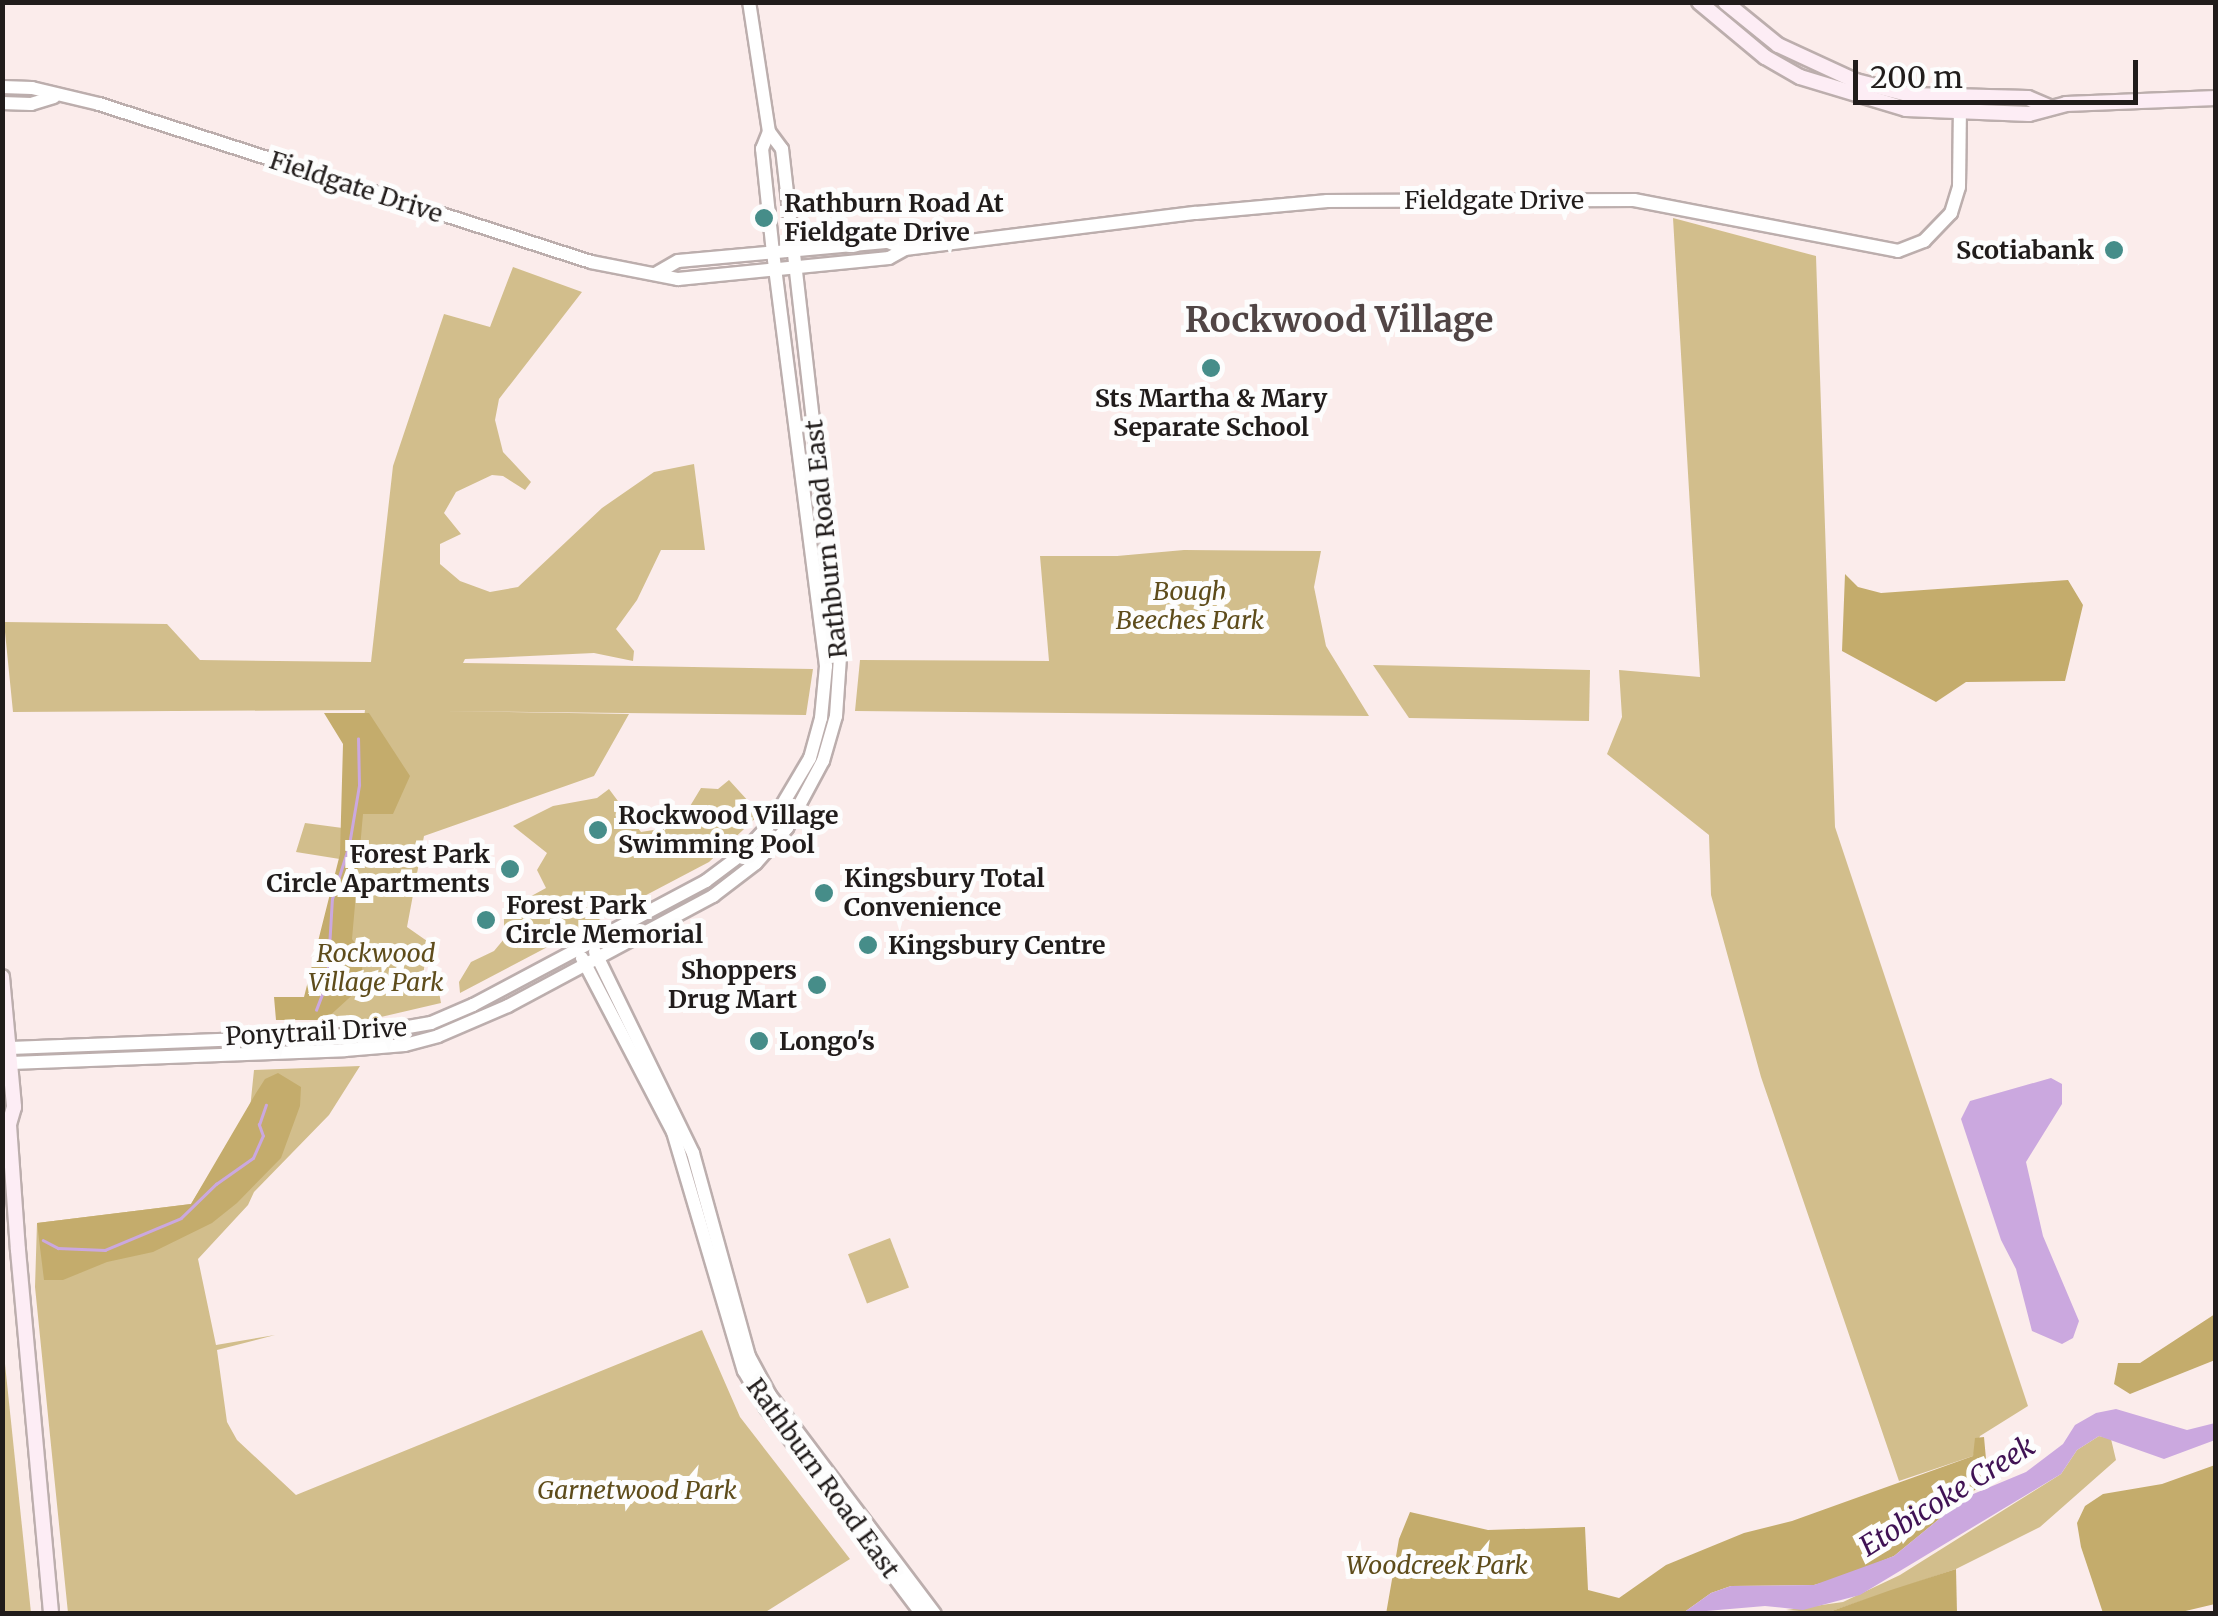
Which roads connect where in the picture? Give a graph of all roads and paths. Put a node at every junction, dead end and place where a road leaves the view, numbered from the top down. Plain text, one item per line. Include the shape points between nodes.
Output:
1 (750, 2) edge
2 (1699, 2) edge
3 (1725, 2) edge
4 (2, 88) edge
5 (56, 97) junction
6 (2216, 98) edge
7 (2, 103) edge
8 (1960, 107) junction
9 (769, 132) junction
10 (794, 250) junction
11 (904, 250) junction
12 (773, 252) junction
13 (797, 267) junction
14 (774, 269) junction
15 (657, 273) junction
16 (590, 944) junction
17 (592, 961) junction
18 (2, 977) edge
19 (10, 1055) junction
20 (6, 1120) edge
21 (51, 1614) edge
22 (922, 1614) edge
23 (935, 1614) edge

1 - 9 street, Rathburn Road East
2 - 8 main road via 1800,77 1874,103
3 - 8 main road via 1778,44 1830,72
4 - 5 street, Fieldgate Drive
5 - 7 street, Fieldgate Drive
5 - 15 street, Fieldgate Drive via 99,104 591,262
6 - 8 main road via 2047,106 2028,98
8 - 11 street, Fieldgate Drive via 1959,187 1951,213 1924,240 1898,250 1671,204 1538,199 1313,202
9 - 10 street, Rathburn Road East via 782,150
9 - 12 street, Rathburn Road East via 762,149
10 - 11 street, Fieldgate Drive via 888,242
10 - 12 street, Fieldgate Drive
10 - 13 street, Rathburn Road East
11 - 13 street, Fieldgate Drive via 889,258
12 - 14 street, Rathburn Road East
12 - 15 street, Fieldgate Drive via 678,261
13 - 14 street, Fieldgate Drive
13 - 17 street, Rathburn Road East via 840,657 828,746 796,814 756,863 713,896
14 - 15 street, Fieldgate Drive via 678,279
14 - 16 street, Rathburn Road East via 825,644 818,732 788,800 742,854
16 - 17 street, Rathburn Road East
16 - 19 street, Ponytrail Drive via 457,1013 402,1030
17 - 19 street, Ponytrail Drive via 481,1019 404,1045
17 - 22 street, Rathburn Road East via 673,1132 744,1371
17 - 23 street, Rathburn Road East via 693,1153 749,1356 770,1395
18 - 19 main road
19 - 20 main road via 14,1108
20 - 21 main road

